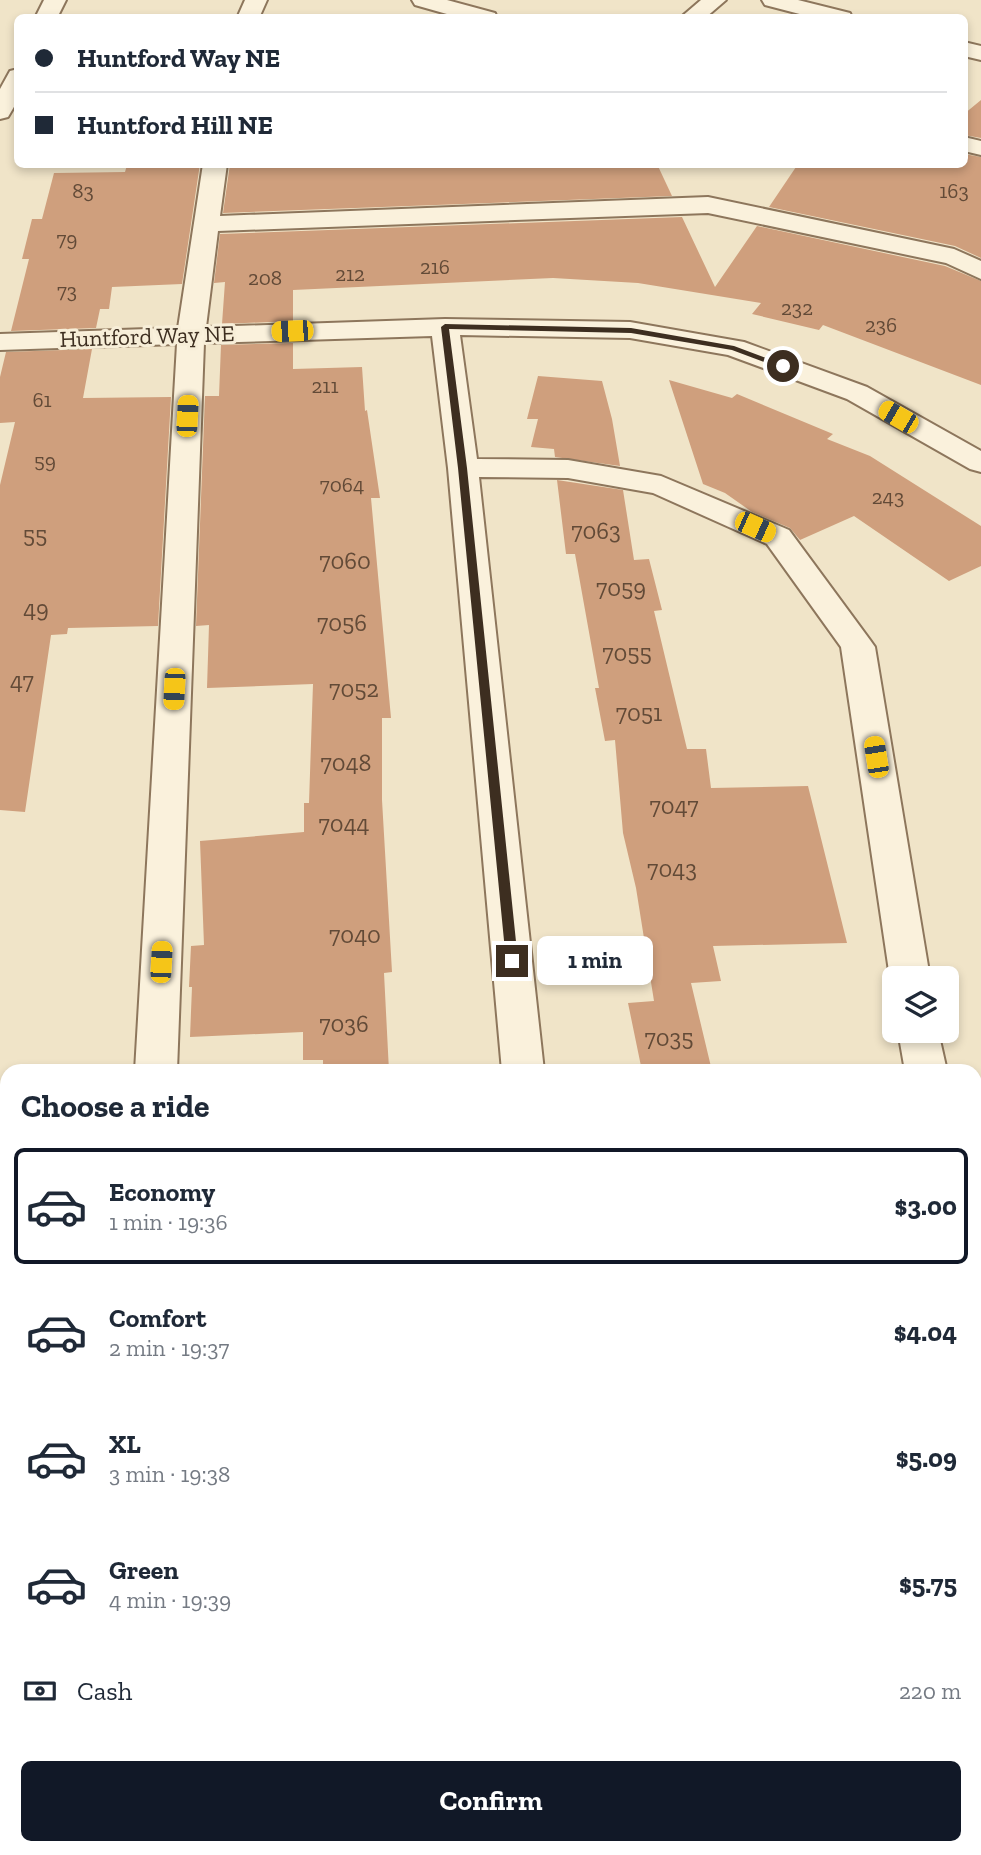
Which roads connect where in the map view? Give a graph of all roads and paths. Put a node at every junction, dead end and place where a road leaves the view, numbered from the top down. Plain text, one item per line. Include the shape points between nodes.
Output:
1 (423, 0) edge
2 (715, 0) edge
3 (773, 0) edge
4 (463, 14) edge
5 (696, 14) edge
6 (827, 14) edge
7 (14, 84) edge
8 (0, 112) edge
9 (214, 168) edge
10 (207, 224) junction
11 (981, 271) edge
12 (445, 327) junction
13 (191, 334) junction
14 (0, 342) edge
15 (981, 463) edge
16 (463, 468) junction
17 (908, 966) edge
18 (920, 1043) edge
19 (156, 1064) edge
20 (522, 1064) edge
21 (925, 1064) edge

1 - 4 street
2 - 5 street
3 - 6 street
7 - 8 street
9 - 10 street
10 - 11 street via 708,205 954,257
10 - 13 street
12 - 13 street, Huntford Way NE
12 - 15 street, Huntford Way NE via 631,330 734,348 857,393
12 - 16 street
13 - 14 street, Huntford Way NE
13 - 19 street
16 - 17 street via 568,469 661,485 778,537 859,647
16 - 20 street
18 - 21 street

